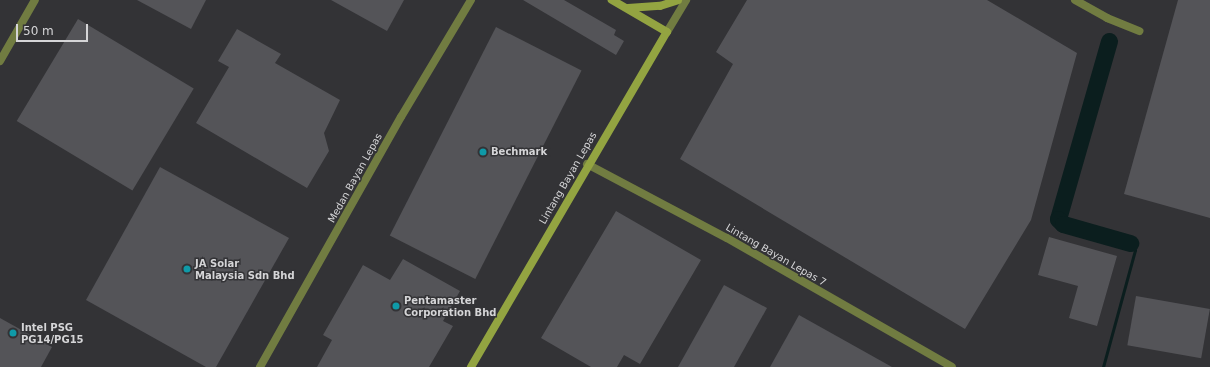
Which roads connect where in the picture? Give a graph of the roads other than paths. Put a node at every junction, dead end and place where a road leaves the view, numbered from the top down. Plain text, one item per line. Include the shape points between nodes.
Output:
1 (35, 0) edge
2 (471, 0) edge
3 (612, 0) edge
4 (678, 0) edge
5 (686, 0) edge
6 (1075, 0) edge
7 (626, 8) junction
8 (1140, 31) dead end
9 (667, 32) junction
10 (0, 61) edge
11 (588, 164) junction
12 (260, 367) edge
13 (471, 367) edge
14 (952, 367) edge

1 - 10 street
2 - 12 street, Medan Bayan Lepas via 401,117
3 - 7 street
4 - 7 street via 660,6
5 - 9 street, Lintang Bayan Lepas
6 - 8 street via 1107,18
7 - 9 street
9 - 11 street, Lintang Bayan Lepas
11 - 13 street, Lintang Bayan Lepas
11 - 14 street, Lintang Bayan Lepas 7 via 727,238

